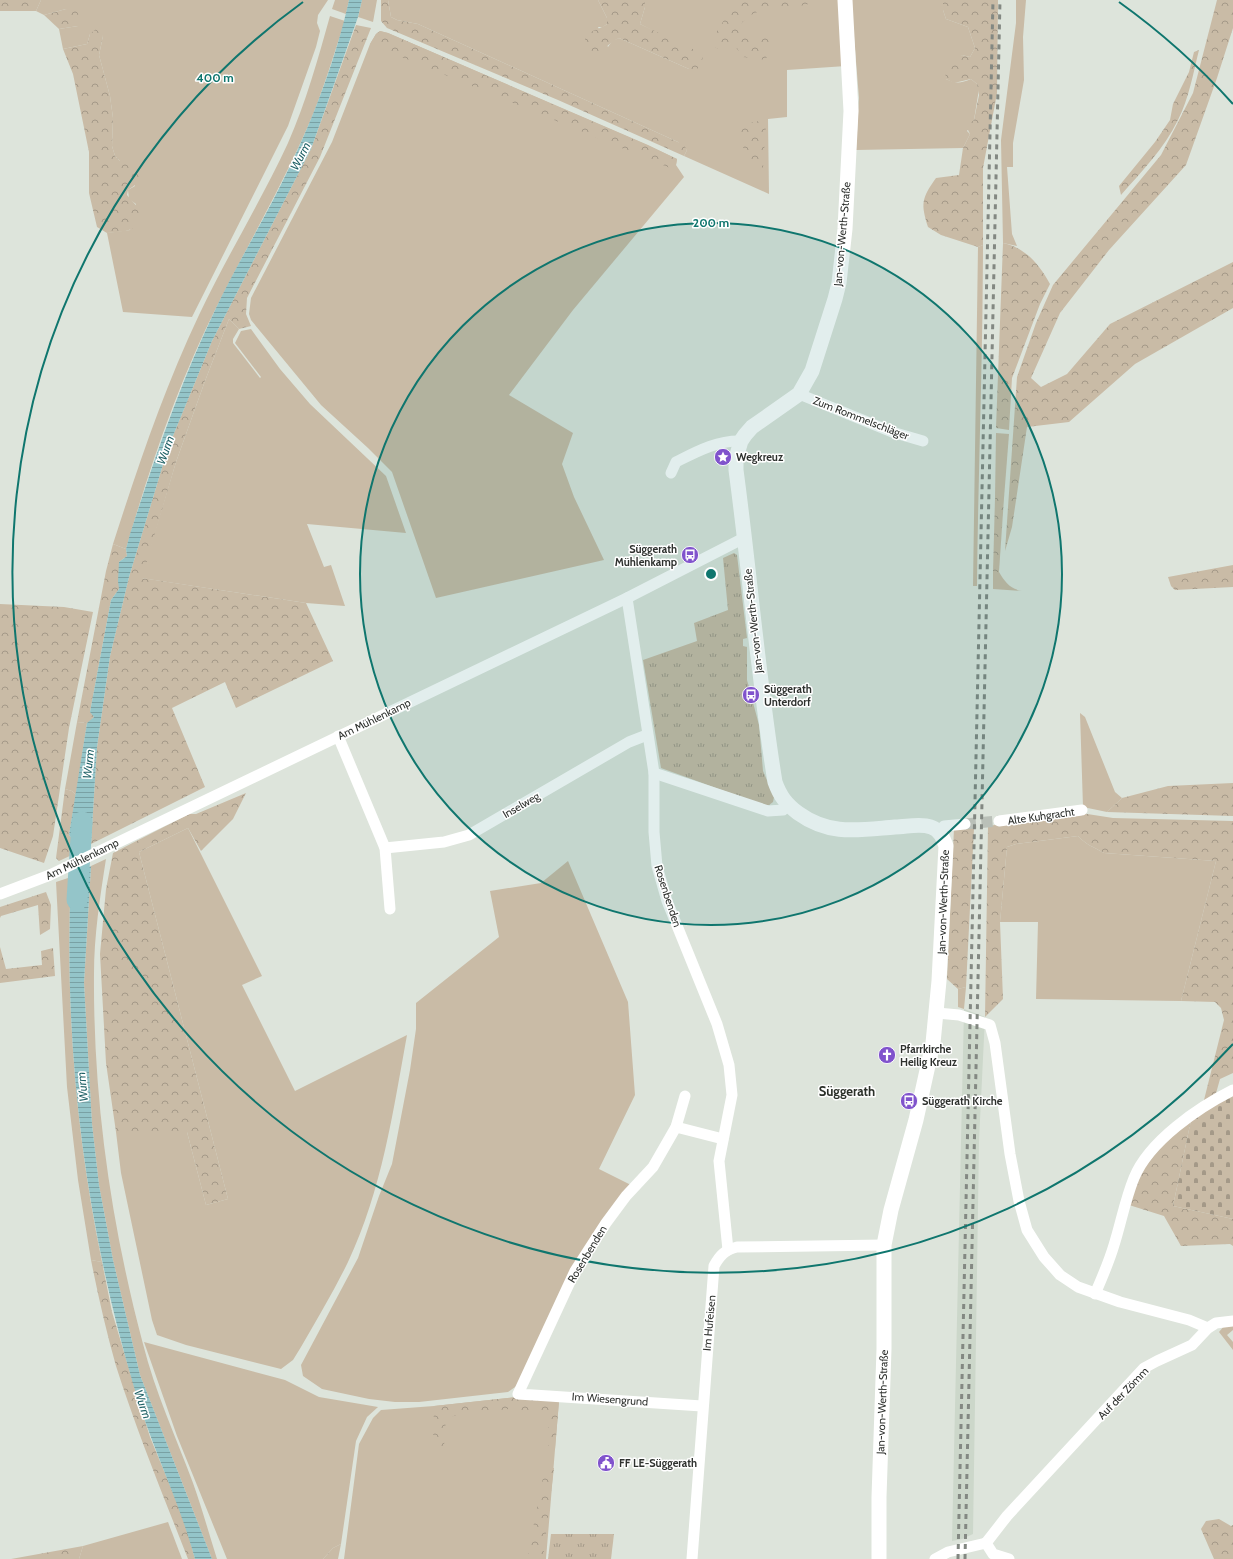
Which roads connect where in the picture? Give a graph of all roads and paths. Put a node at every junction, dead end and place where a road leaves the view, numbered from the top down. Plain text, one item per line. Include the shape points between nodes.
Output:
1 (844, 0) edge
2 (799, 394) junction
3 (741, 441) junction
4 (923, 441) dead end
5 (671, 473) dead end
6 (744, 538) junction
7 (627, 598) junction
8 (647, 735) junction
9 (338, 736) junction
10 (654, 773) junction
11 (788, 805) junction
12 (1082, 810) dead end
13 (999, 821) tunnel mouth
14 (965, 824) tunnel mouth
15 (938, 832) junction
16 (385, 848) junction
17 (0, 894) edge
18 (390, 909) dead end
19 (937, 1013) junction
20 (1233, 1090) edge
21 (685, 1096) dead end
22 (676, 1127) junction
23 (723, 1139) junction
24 (884, 1245) junction
25 (728, 1250) junction
26 (1095, 1294) junction
27 (1233, 1321) edge
28 (1208, 1328) junction
29 (518, 1394) joint
30 (702, 1406) junction
31 (986, 1543) junction
32 (692, 1559) edge
33 (879, 1559) edge
34 (934, 1559) edge
35 (1009, 1559) edge

1 - 2 main road, Jan-von-Werth-Straße via 851,111 845,229 839,283 832,313 812,371
2 - 3 main road, Jan-von-Werth-Straße via 752,427
2 - 4 street, Zum Rommelschläger via 892,432
3 - 5 street via 730,441 701,450 676,462
3 - 6 main road, Jan-von-Werth-Straße via 736,458 736,470
6 - 7 street, Am Mühlenkamp
6 - 11 main road, Jan-von-Werth-Straße via 757,635 759,680 774,775 780,795
7 - 8 street, Rosenbenden
7 - 9 street, Am Mühlenkamp
8 - 10 street, Rosenbenden
8 - 16 street, Inselweg via 629,742 470,835 444,842
9 - 16 street
9 - 17 street, Am Mühlenkamp via 50,875
10 - 11 street via 768,811 783,810
10 - 23 street, Rosenbenden via 657,866 667,901 717,1024 729,1065 732,1095
11 - 15 main road, Jan-von-Werth-Straße via 810,822 825,828 860,830 921,825
12 - 13 street, Alte Kuhgracht
14 - 15 street via 944,826
15 - 19 main road, Jan-von-Werth-Straße via 946,846
16 - 18 street
19 - 24 main road, Jan-von-Werth-Straße via 918,1113
19 - 26 street via 959,1015 990,1025 995,1043 1010,1154 1027,1230 1044,1257 1060,1275
20 - 26 street via 1194,1113 1149,1154 1134,1177 1114,1247
21 - 22 street, Rosenbenden
22 - 23 street
22 - 29 street, Rosenbenden via 653,1167 626,1196 575,1271
23 - 25 street, Rosenbenden via 719,1161
24 - 25 street via 737,1247
24 - 33 main road, Jan-von-Werth-Straße
25 - 30 street, Im Hufeisen via 720,1256 714,1266
26 - 28 street
27 - 28 street via 1216,1323
28 - 31 street, Auf der Zömm via 1192,1345 1144,1368
29 - 30 street, Im Wiesengrund
30 - 32 street, Im Hufeisen
31 - 34 street via 948,1552
31 - 35 street via 993,1554

